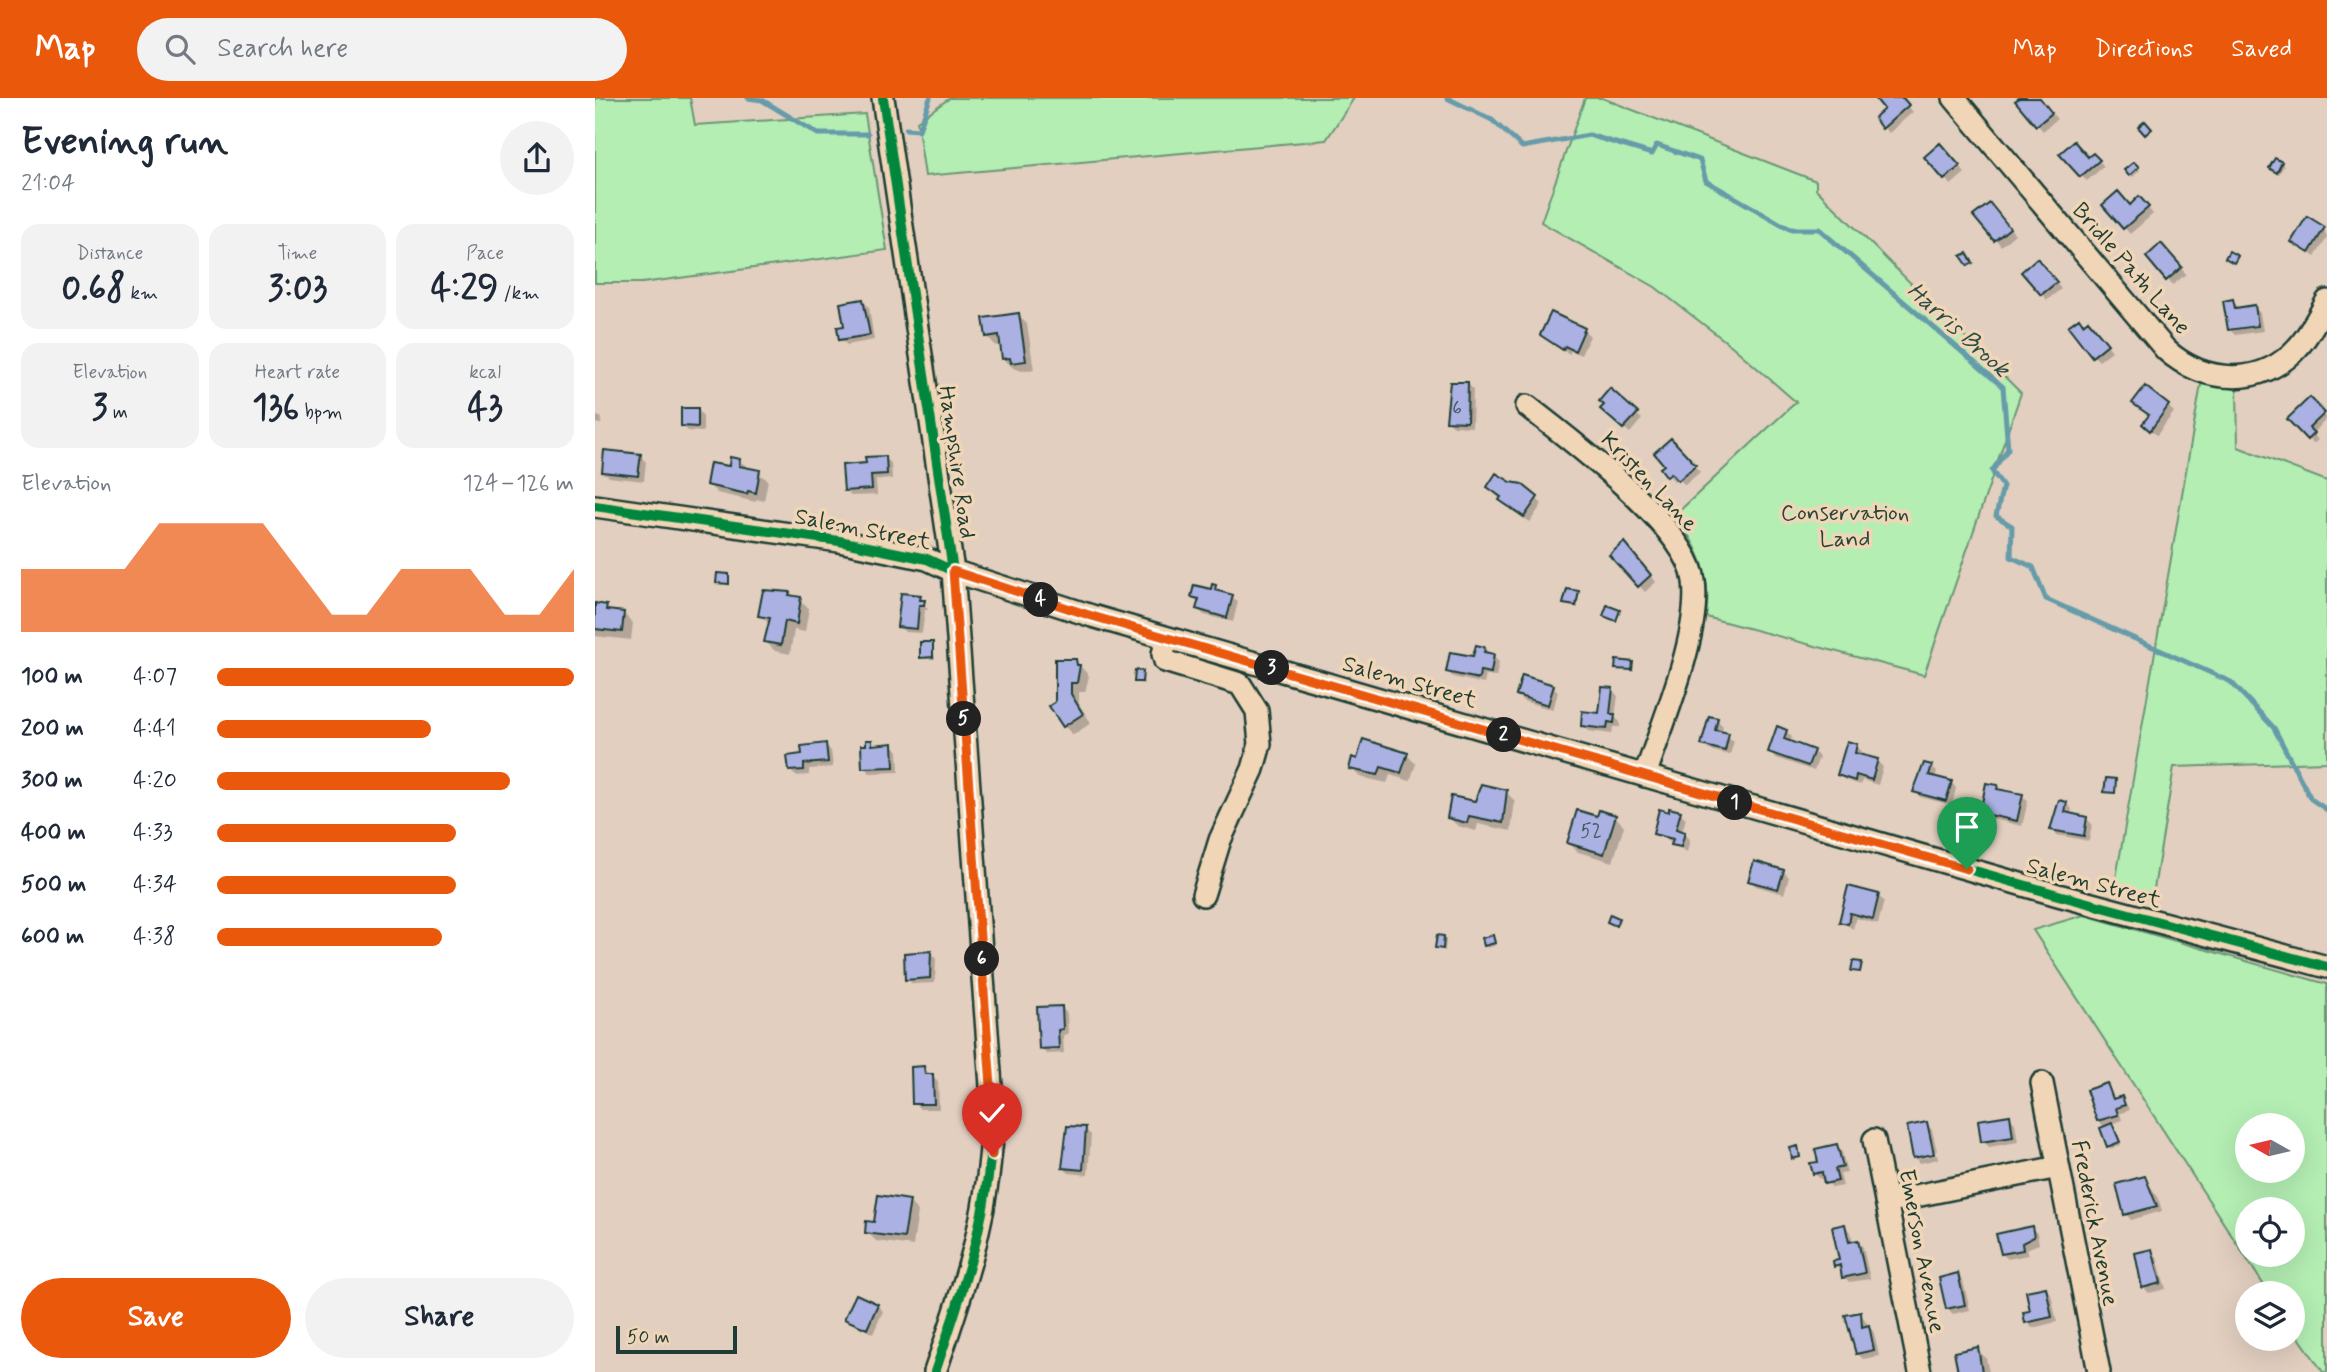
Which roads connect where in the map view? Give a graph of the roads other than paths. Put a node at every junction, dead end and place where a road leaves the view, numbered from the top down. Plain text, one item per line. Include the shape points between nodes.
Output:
1 (883, 98) edge
2 (1954, 98) edge
3 (2327, 301) edge
4 (1527, 406) dead end
5 (595, 506) edge
6 (953, 571) junction
7 (1167, 638) junction
8 (1235, 657) junction
9 (1219, 678) junction
10 (1645, 776) junction
11 (1203, 895) dead end
12 (2327, 967) edge
13 (2042, 1083) dead end
14 (1874, 1140) dead end
15 (2058, 1167) junction
16 (1886, 1202) junction
17 (935, 1372) edge
18 (1920, 1372) edge
19 (2099, 1372) edge

1 - 6 street, Hampshire Road
2 - 3 street, Bridle Path Lane via 2166,350 2189,367 2231,378 2274,367 2297,349
4 - 10 street, Kristen Lane via 1601,464 1675,541 1690,566 1693,624
5 - 6 street, Salem Street via 839,541 927,559
6 - 7 street, Salem Street
6 - 17 street, Hampshire Road via 993,1113 988,1196 978,1241
7 - 8 street, Salem Street
7 - 9 street via 1164,661
8 - 9 street
8 - 10 street, Salem Street
9 - 11 street via 1240,684 1257,711 1260,744 1220,840
10 - 12 street, Salem Street
13 - 15 street, Frederick Avenue
14 - 16 street, Emerson Avenue
15 - 16 street
15 - 19 street, Frederick Avenue
16 - 18 street, Emerson Avenue

